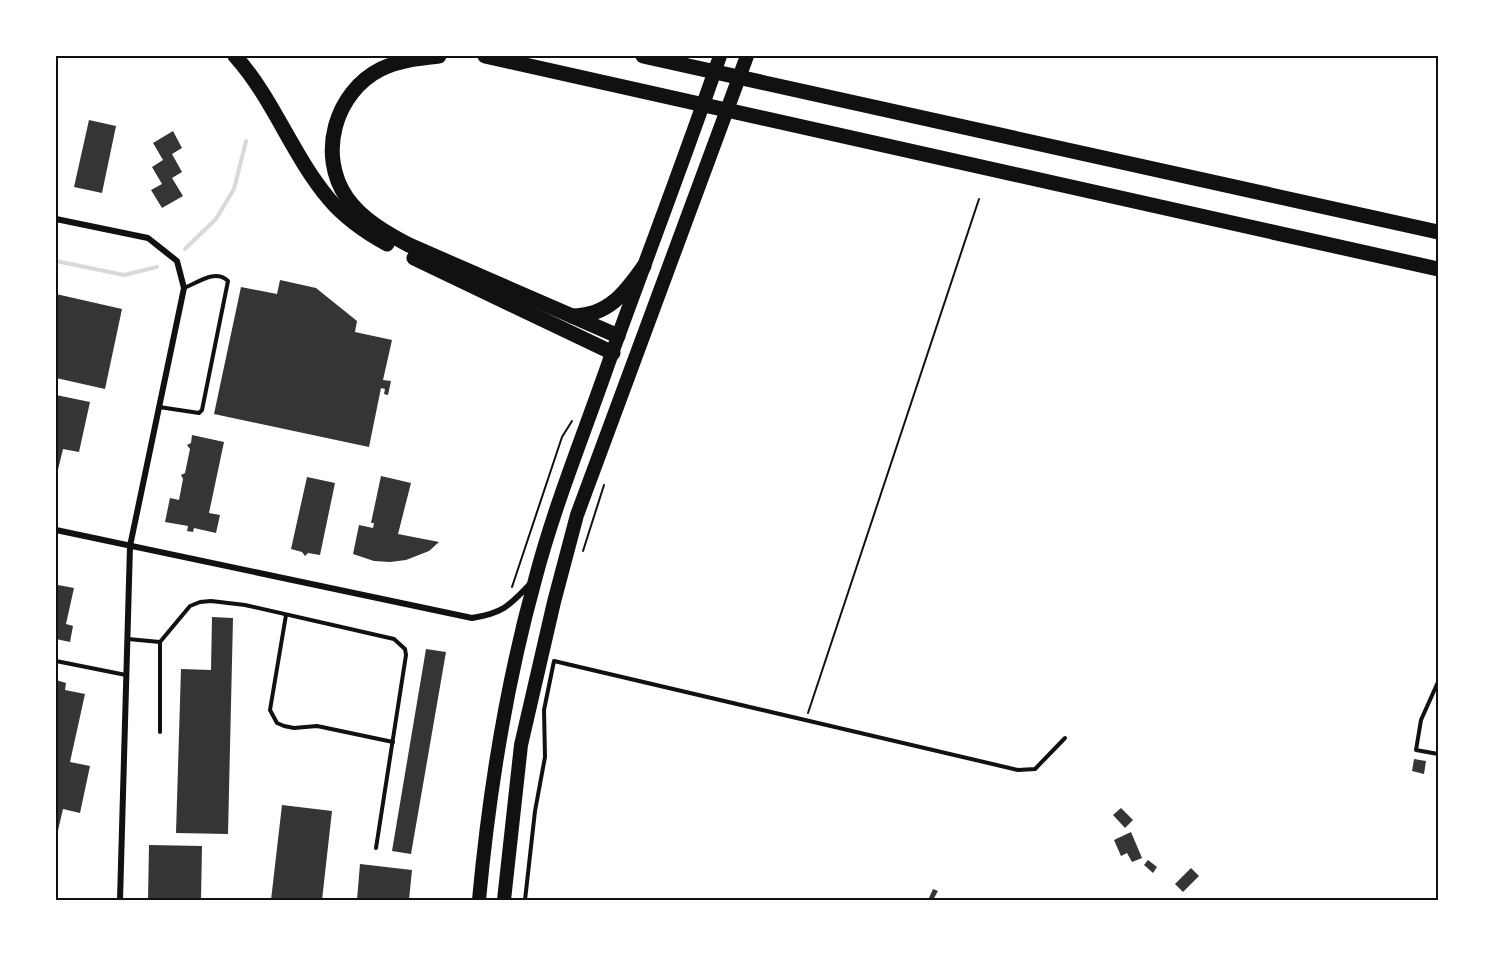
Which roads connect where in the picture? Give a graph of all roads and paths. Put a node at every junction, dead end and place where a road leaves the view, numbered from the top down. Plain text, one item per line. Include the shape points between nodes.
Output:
1 (235, 56) edge
2 (439, 56) edge
3 (485, 56) edge
4 (643, 56) edge
5 (720, 56) edge
6 (747, 56) edge
7 (979, 199) dead end
8 (56, 219) edge
9 (1438, 232) edge
10 (644, 266) junction
11 (1438, 268) edge
12 (184, 288) junction
13 (572, 316) junction
14 (618, 336) junction
15 (637, 350) junction
16 (613, 353) junction
17 (159, 407) junction
18 (573, 420) dead end
19 (606, 477) dead end
20 (56, 530) edge
21 (130, 546) junction
22 (581, 556) dead end
23 (535, 579) junction
24 (510, 590) dead end
25 (286, 615) junction
26 (127, 639) junction
27 (160, 642) junction
28 (56, 660) edge
29 (126, 675) junction
30 (1438, 682) edge
31 (806, 719) junction
32 (160, 732) dead end
33 (1065, 738) dead end
34 (393, 742) junction
35 (1438, 754) edge
36 (376, 848) dead end
37 (120, 900) edge
38 (478, 900) edge
39 (504, 900) edge
40 (525, 900) edge

1 - 16 highway via 260,88 320,188 339,210 374,237 407,255
2 - 13 highway via 381,69 348,97 333,137 333,160 342,191 361,213 397,239
3 - 11 highway
4 - 9 highway
5 - 10 main road
6 - 15 main road
7 - 31 path
8 - 12 street via 148,238 177,261
10 - 13 highway via 612,304 592,314
10 - 14 main road
12 - 17 street
12 - 17 lane via 214,274 228,281 202,410 199,413
13 - 14 highway
14 - 15 main road
14 - 16 main road
15 - 16 main road
15 - 39 main road via 577,515 554,602 521,745
16 - 23 main road via 558,503
17 - 21 street
18 - 24 path via 562,436
19 - 22 path
20 - 21 street
21 - 23 street via 472,618 508,607
21 - 26 street
23 - 38 main road via 497,747
25 - 27 lane via 245,605 200,602 190,606
25 - 34 lane via 400,643 406,656
25 - 34 lane via 270,710 273,717 284,726 317,726
26 - 27 lane
26 - 29 street
27 - 32 lane
28 - 29 lane
29 - 37 street
30 - 35 lane via 1421,720 1416,750
31 - 33 lane via 1018,770 1035,769
31 - 40 lane via 554,661 544,710 544,757
34 - 36 lane

